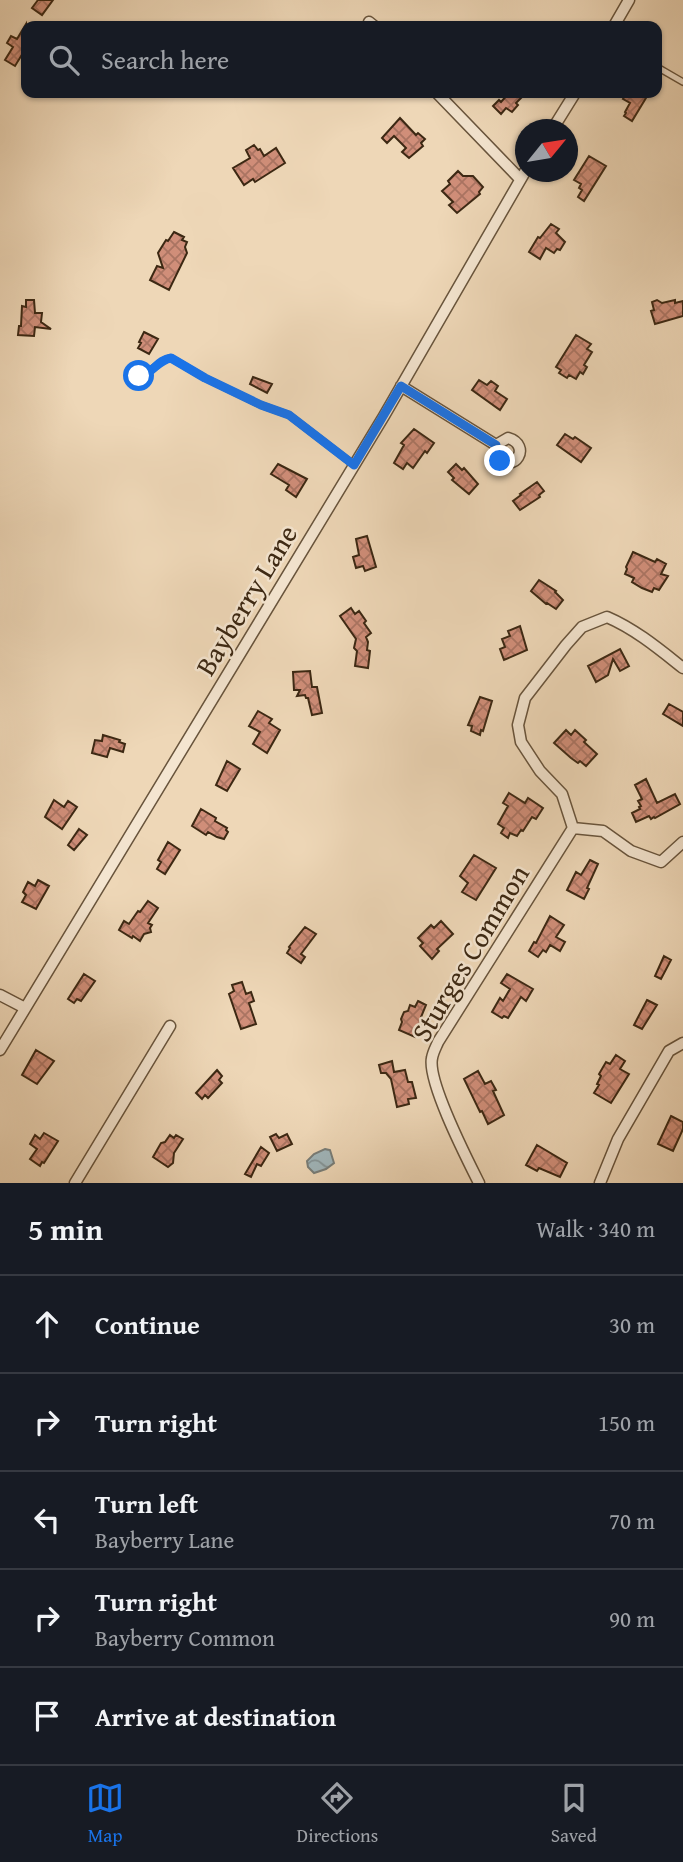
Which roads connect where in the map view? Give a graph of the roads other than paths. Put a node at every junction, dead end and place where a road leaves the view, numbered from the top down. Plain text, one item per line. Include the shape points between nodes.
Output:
1 (629, 0) edge
2 (617, 21) edge
3 (662, 70) edge
4 (683, 82) edge
5 (442, 98) edge
6 (572, 98) edge
7 (559, 119) edge
8 (515, 167) edge
9 (519, 182) edge
10 (139, 376) dead end
11 (401, 386) junction
12 (496, 445) dead end
13 (354, 465) junction
14 (683, 668) edge
15 (573, 828) junction
16 (683, 842) edge
17 (0, 995) edge
18 (25, 1008) junction
19 (170, 1026) dead end
20 (683, 1043) edge
21 (0, 1050) edge
22 (75, 1183) edge
23 (479, 1183) edge
24 (600, 1183) edge

1 - 2 street
3 - 4 lane
5 - 8 street
6 - 7 street
9 - 11 street, Bayberry Lane
10 - 13 lane via 171,358 289,415
11 - 12 street
11 - 13 street, Bayberry Lane
13 - 18 street, Bayberry Lane
14 - 15 street via 607,617 582,627 525,698 519,725 521,742 562,793
15 - 16 street via 603,831 631,851 661,862
15 - 23 street, Sturges Common via 431,1059 445,1109
17 - 18 street
18 - 21 street, Bayberry Lane
19 - 22 street
20 - 24 street via 669,1051 618,1139

